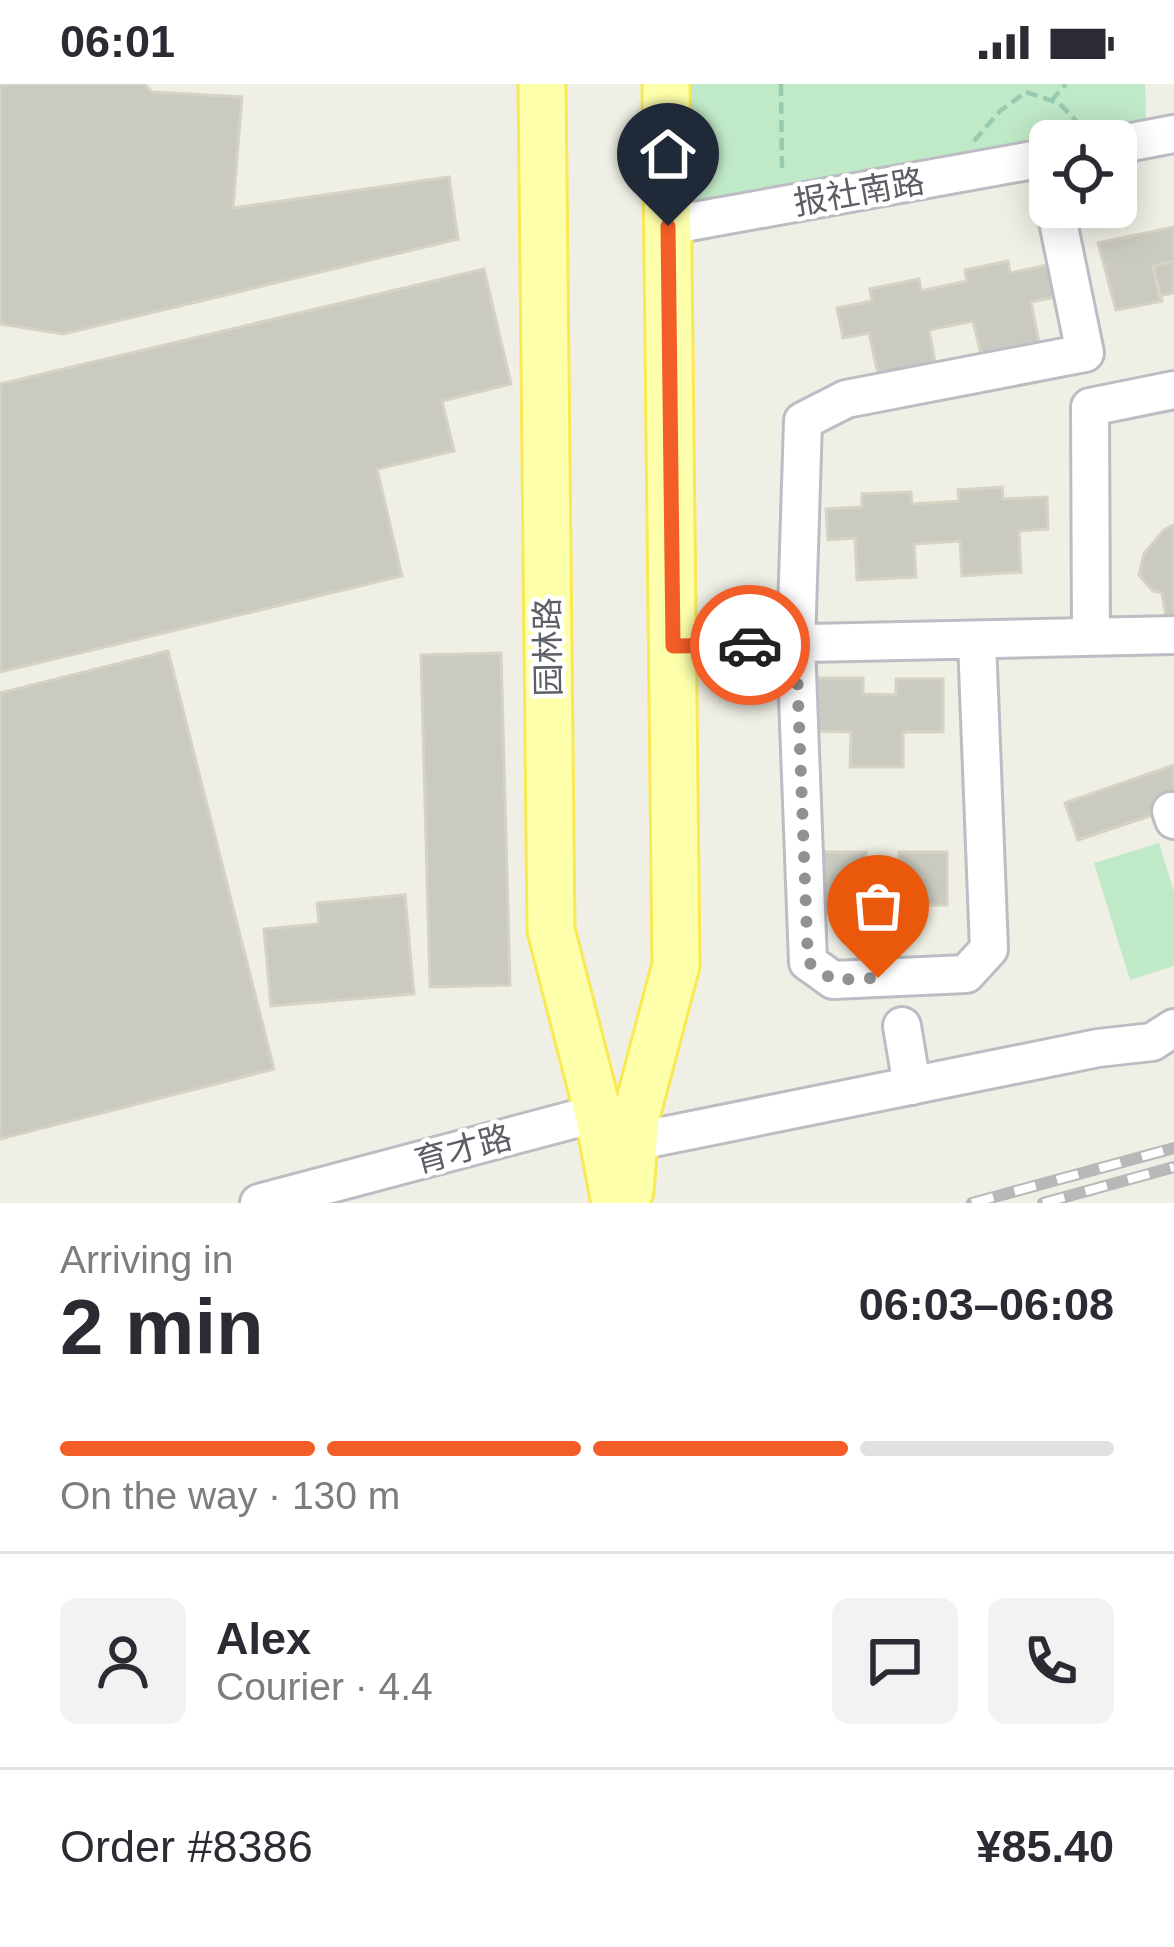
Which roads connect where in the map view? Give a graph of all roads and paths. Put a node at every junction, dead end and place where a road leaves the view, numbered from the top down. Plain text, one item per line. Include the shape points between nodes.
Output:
1 (542, 84) edge
2 (666, 84) edge
3 (1066, 84) edge
4 (785, 87) edge
5 (1025, 88) edge
6 (1051, 101) junction
7 (1072, 120) edge
8 (1174, 134) edge
9 (1137, 141) edge
10 (1029, 167) edge
11 (959, 173) junction
12 (781, 206) junction
13 (668, 226) junction
14 (1059, 228) edge
15 (1085, 353) junction
16 (1174, 390) edge
17 (1090, 407) junction
18 (1091, 635) junction
19 (1174, 635) edge
20 (976, 641) junction
21 (796, 644) junction
22 (673, 646) junction
23 (902, 1026) dead end
24 (1174, 1028) edge
25 (912, 1086) junction
26 (598, 1113) junction
27 (633, 1142) junction
28 (259, 1203) edge
29 (615, 1203) edge
30 (632, 1203) edge

1 - 26 main road, 园林路 via 551,930
2 - 13 main road
3 - 6 path
4 - 12 path
5 - 6 path
5 - 11 path via 976,136
6 - 7 path
8 - 9 street
10 - 11 street, 报社南路
11 - 12 street, 报社南路
12 - 13 street, 报社南路
13 - 22 main road
14 - 15 street
15 - 17 street
15 - 21 street via 846,399 803,421
16 - 17 street
17 - 18 street
18 - 19 street
18 - 20 street
20 - 21 street
20 - 21 street via 989,949 966,974 833,980 808,962
21 - 22 street
22 - 27 main road via 676,964
23 - 25 street
24 - 25 street via 1152,1042
25 - 27 street
26 - 28 street, 育才路
26 - 29 main road, 园林路
27 - 30 main road

